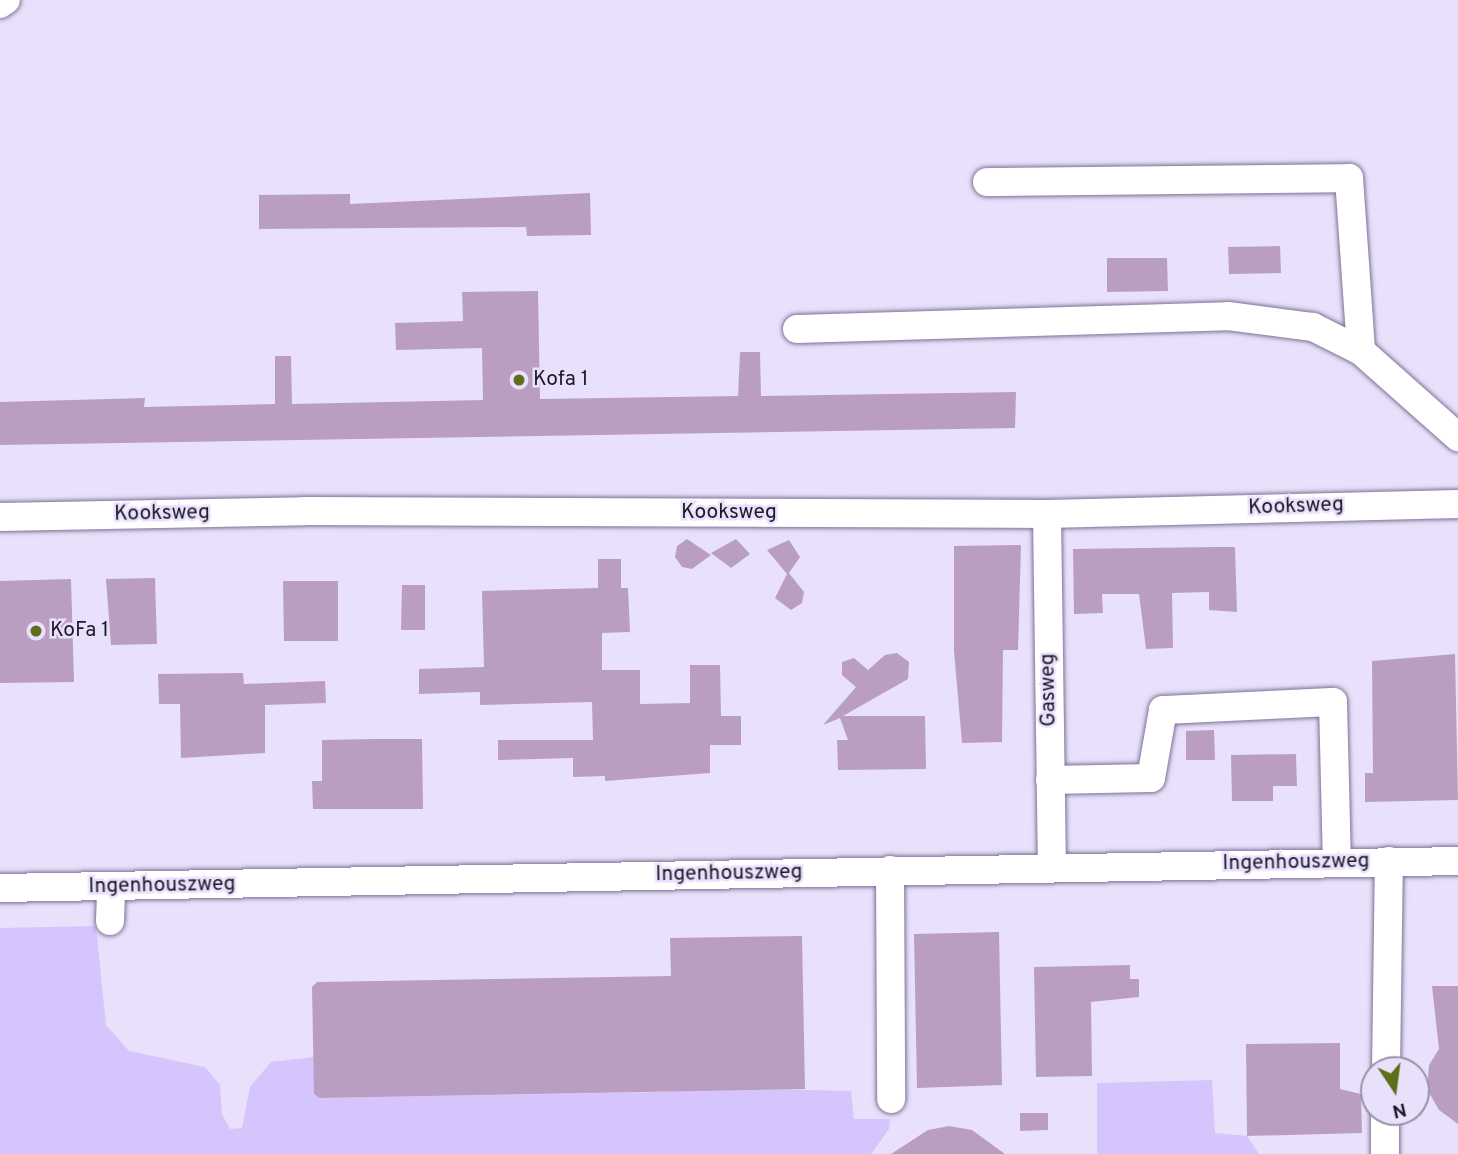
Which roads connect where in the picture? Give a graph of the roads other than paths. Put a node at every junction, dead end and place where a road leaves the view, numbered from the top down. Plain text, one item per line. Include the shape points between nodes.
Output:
1 (6, 0) edge
2 (0, 4) edge
3 (987, 183) dead end
4 (797, 330) dead end
5 (1361, 351) junction
6 (1458, 436) edge
7 (1458, 504) edge
8 (1047, 514) junction
9 (0, 517) edge
10 (1050, 780) junction
11 (1389, 861) junction
12 (1458, 861) edge
13 (1337, 863) junction
14 (1052, 866) junction
15 (890, 870) junction
16 (0, 888) edge
17 (110, 888) junction
18 (110, 921) dead end
19 (1386, 1056) edge
20 (891, 1099) dead end
21 (1385, 1126) edge
22 (1385, 1154) edge

1 - 2 street
3 - 5 street via 1349,178
4 - 5 street via 1228,316 1313,327
5 - 6 street
7 - 8 street, Kooksweg
8 - 9 street, Kooksweg via 305,511
8 - 10 street, Gasweg
10 - 13 street via 1151,778 1163,710 1333,702
10 - 14 street, Gasweg
11 - 12 street, Ingenhouszweg
11 - 13 street, Ingenhouszweg
11 - 19 street
13 - 14 street, Ingenhouszweg
14 - 15 street, Ingenhouszweg
15 - 17 street, Ingenhouszweg
15 - 20 street
16 - 17 street, Ingenhouszweg
17 - 18 street
21 - 22 street

